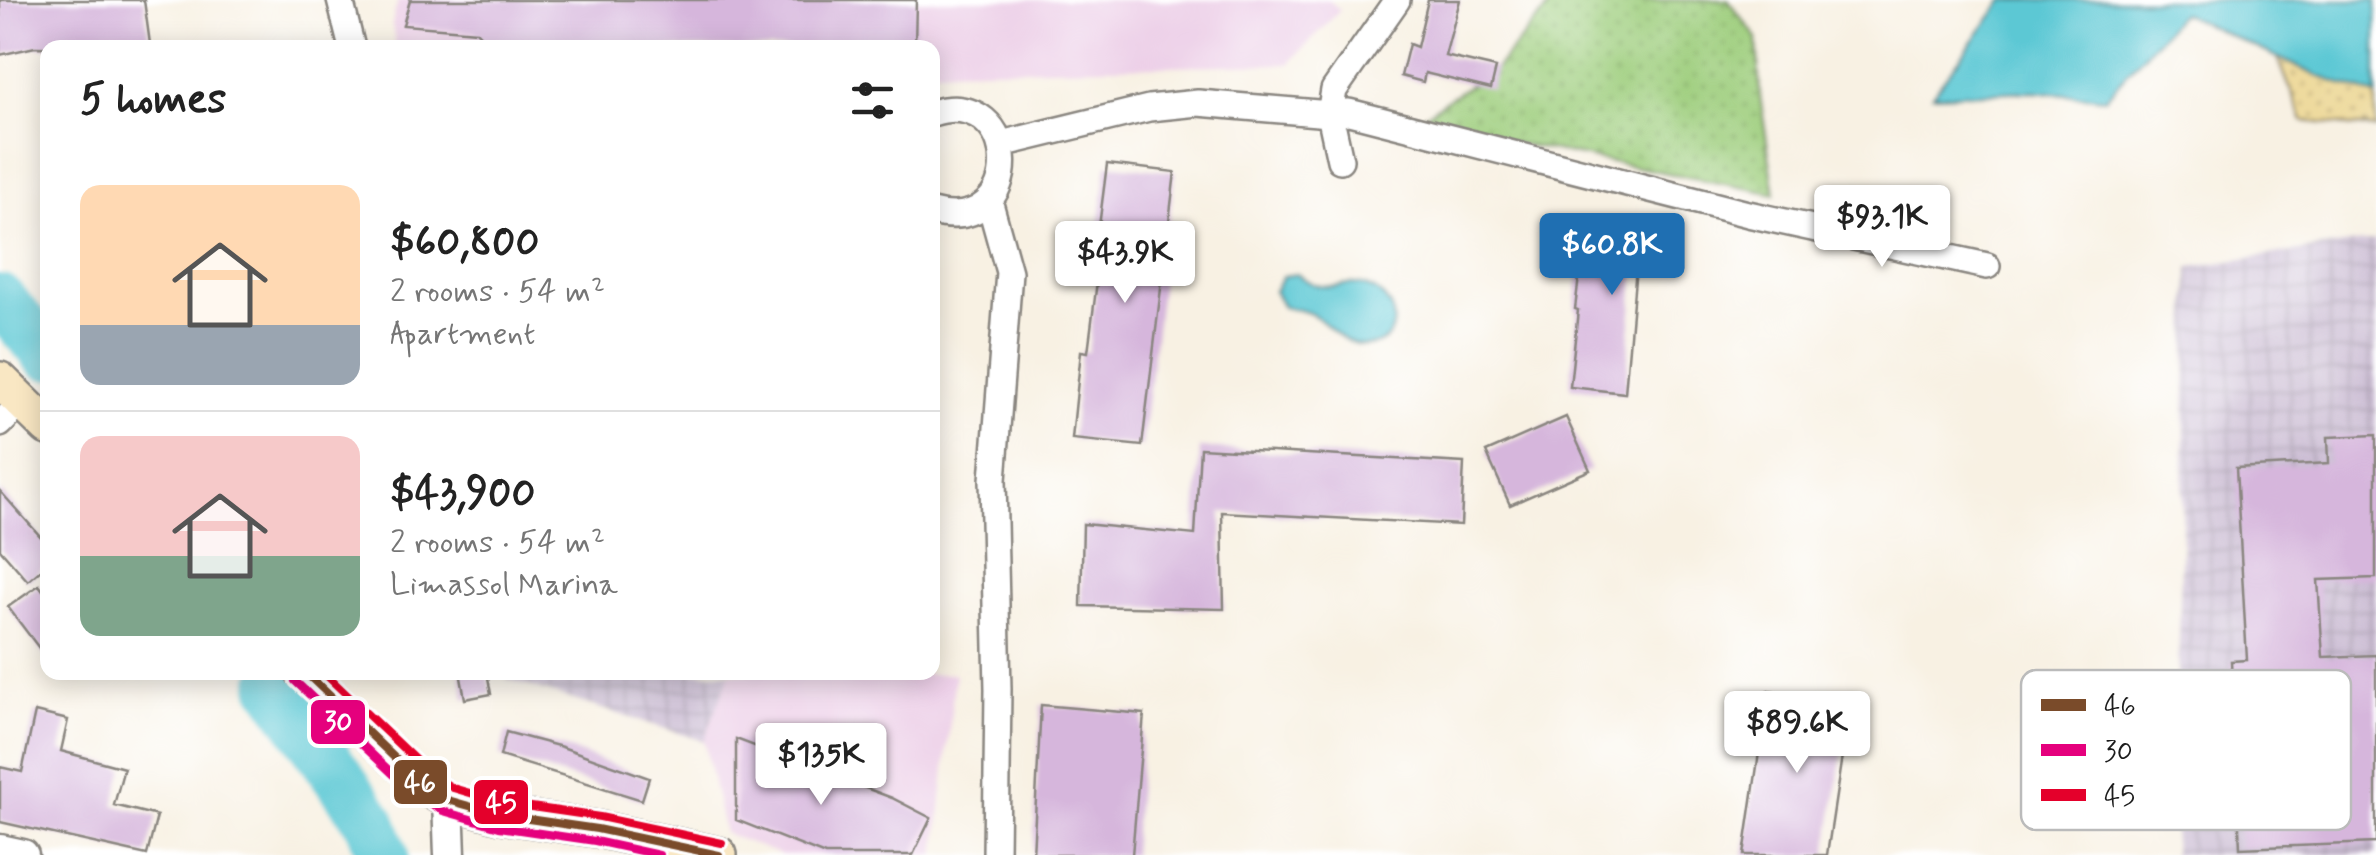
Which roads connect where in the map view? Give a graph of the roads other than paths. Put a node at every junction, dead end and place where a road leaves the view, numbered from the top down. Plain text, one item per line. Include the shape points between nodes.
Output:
1 (340, 0) edge
2 (1396, 0) edge
3 (350, 40) edge
4 (940, 112) edge
5 (1330, 114) junction
6 (1001, 144) junction
7 (1340, 160) dead end
8 (989, 200) junction
9 (940, 213) edge
10 (1985, 274) dead end
11 (7, 402) edge
12 (40, 422) edge
13 (312, 680) edge
14 (448, 800) junction
15 (0, 850) edge
16 (23, 855) edge
17 (450, 855) edge
18 (719, 855) edge
19 (996, 855) edge

1 - 3 street
2 - 5 street via 1334,90
4 - 6 street via 975,115
5 - 6 street via 1198,103 1149,108
5 - 7 street
5 - 10 street via 1346,125 1748,228
6 - 8 street via 1002,176
8 - 9 street via 963,214
8 - 19 street via 1009,272 993,480
11 - 12 main road
13 - 14 main road via 423,785
14 - 17 street
14 - 18 main road
15 - 16 street

